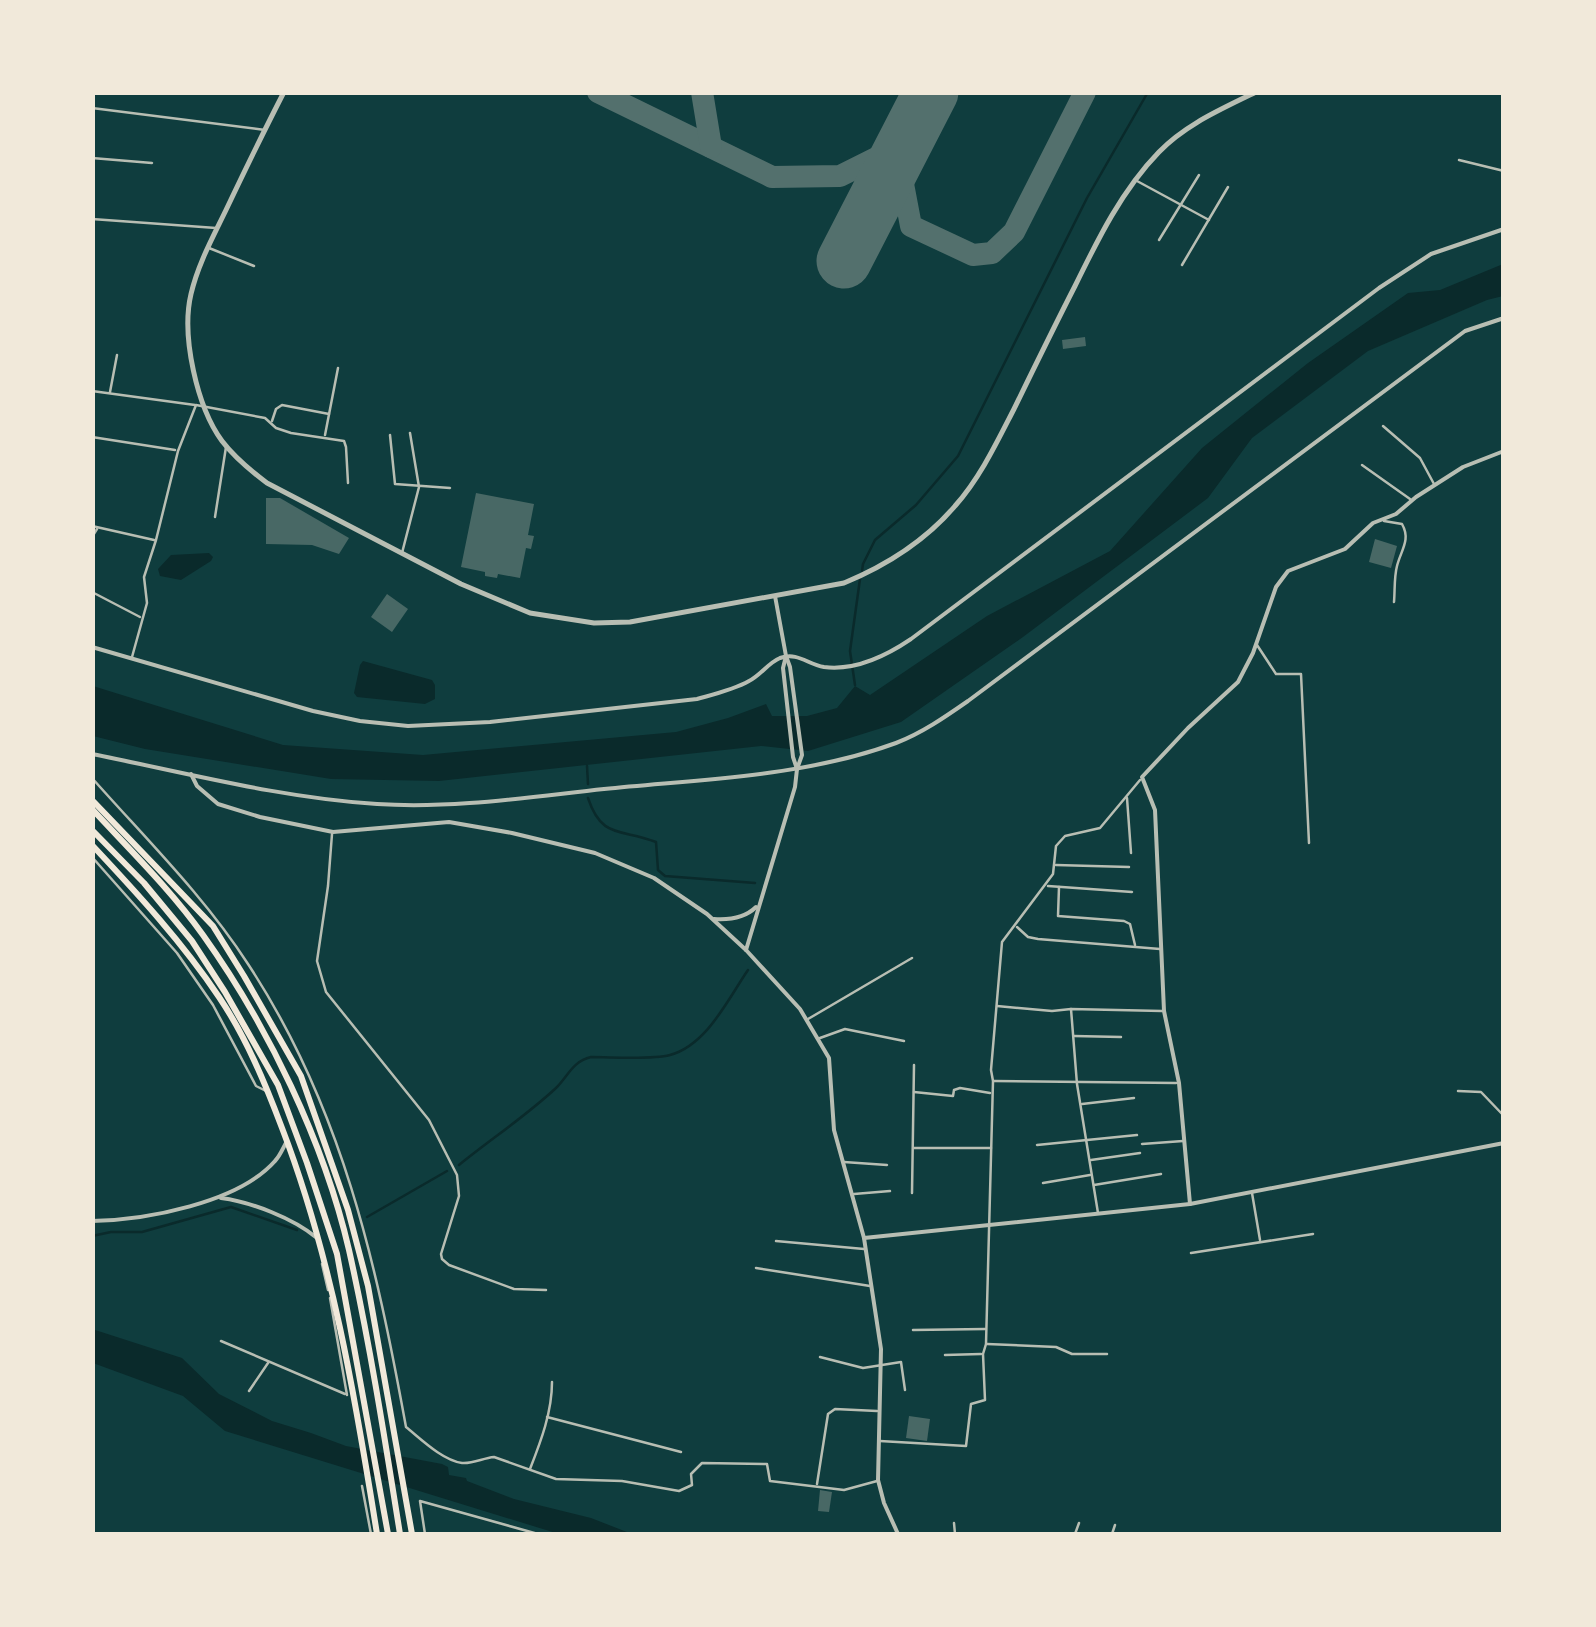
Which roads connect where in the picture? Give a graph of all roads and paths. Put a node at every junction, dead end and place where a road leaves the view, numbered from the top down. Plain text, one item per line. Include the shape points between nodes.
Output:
1 (284, 92) edge
2 (1232, 92) edge
3 (1256, 92) edge
4 (1235, 102) junction
5 (92, 108) edge
6 (264, 130) junction
7 (92, 158) edge
8 (1459, 160) dead end
9 (152, 163) dead end
10 (1504, 171) edge
11 (1199, 175) dead end
12 (1135, 181) junction
13 (1228, 187) dead end
14 (1180, 205) junction
15 (92, 218) edge
16 (1209, 220) junction
17 (217, 228) junction
18 (1504, 230) edge
19 (1159, 240) dead end
20 (208, 248) junction
21 (1182, 265) dead end
22 (254, 266) dead end
23 (1504, 318) edge
24 (118, 354) dead end
25 (338, 368) dead end
26 (92, 390) edge
27 (110, 393) junction
28 (196, 405) junction
29 (204, 405) junction
30 (329, 414) junction
31 (271, 424) junction
32 (1383, 426) dead end
33 (410, 433) dead end
34 (390, 434) dead end
35 (92, 437) edge
36 (324, 438) junction
37 (227, 446) junction
38 (178, 451) junction
39 (1504, 452) edge
40 (1362, 465) dead end
41 (348, 483) dead end
42 (1435, 486) junction
43 (418, 487) junction
44 (450, 488) dead end
45 (1412, 501) junction
46 (215, 517) dead end
47 (1380, 520) junction
48 (95, 527) edge
49 (92, 536) edge
50 (156, 540) junction
51 (402, 554) junction
52 (92, 592) edge
53 (775, 596) junction
54 (1394, 602) dead end
55 (142, 618) junction
56 (1256, 643) junction
57 (92, 647) edge
58 (786, 656) junction
59 (132, 659) junction
60 (92, 754) edge
61 (797, 769) junction
62 (190, 774) junction
63 (1142, 777) junction
64 (92, 778) edge
65 (1126, 796) junction
66 (92, 800) edge
67 (92, 810) edge
68 (92, 830) edge
69 (332, 832) junction
70 (1309, 843) dead end
71 (92, 846) edge
72 (1131, 853) dead end
73 (92, 857) edge
74 (1054, 864) junction
75 (1129, 867) dead end
76 (1046, 886) junction
77 (1059, 887) junction
78 (1132, 892) dead end
79 (760, 904) junction
80 (714, 920) junction
81 (1016, 925) junction
82 (1136, 947) junction
83 (1161, 949) junction
84 (746, 950) junction
85 (912, 958) dead end
86 (998, 1006) junction
87 (1071, 1008) junction
88 (1164, 1011) junction
89 (807, 1020) junction
90 (1073, 1036) junction
91 (1121, 1037) dead end
92 (818, 1038) junction
93 (904, 1041) dead end
94 (914, 1065) dead end
95 (993, 1081) junction
96 (1076, 1084) junction
97 (1179, 1084) junction
98 (268, 1092) junction
99 (912, 1092) junction
100 (1458, 1092) dead end
101 (992, 1093) junction
102 (1134, 1098) dead end
103 (1080, 1104) junction
104 (1504, 1116) edge
105 (1137, 1135) dead end
106 (1184, 1140) junction
107 (287, 1141) junction
108 (1086, 1141) junction
109 (1504, 1143) edge
110 (1142, 1144) dead end
111 (1037, 1146) dead end
112 (913, 1148) junction
113 (992, 1148) junction
114 (1140, 1153) dead end
115 (1090, 1160) junction
116 (843, 1162) junction
117 (888, 1165) dead end
118 (1091, 1174) junction
119 (1161, 1174) dead end
120 (1043, 1184) dead end
121 (1093, 1186) junction
122 (890, 1191) dead end
123 (1252, 1192) junction
124 (912, 1193) dead end
125 (852, 1194) junction
126 (216, 1197) junction
127 (1190, 1204) junction
128 (1098, 1214) junction
129 (92, 1221) edge
130 (990, 1226) junction
131 (1313, 1234) dead end
132 (864, 1238) junction
133 (319, 1240) junction
134 (776, 1241) dead end
135 (1260, 1241) junction
136 (866, 1249) junction
137 (322, 1253) junction
138 (1191, 1253) dead end
139 (756, 1268) dead end
140 (872, 1287) junction
141 (546, 1290) dead end
142 (986, 1329) junction
143 (912, 1330) dead end
144 (221, 1341) dead end
145 (986, 1344) junction
146 (983, 1354) junction
147 (1106, 1354) dead end
148 (946, 1355) dead end
149 (820, 1357) dead end
150 (269, 1362) junction
151 (880, 1367) junction
152 (552, 1382) dead end
153 (905, 1390) dead end
154 (249, 1391) dead end
155 (880, 1411) junction
156 (547, 1418) junction
157 (879, 1441) junction
158 (681, 1452) dead end
159 (529, 1470) junction
160 (878, 1480) junction
161 (362, 1486) dead end
162 (816, 1486) junction
163 (954, 1523) dead end
164 (1079, 1523) dead end
165 (1115, 1525) dead end
166 (374, 1534) edge
167 (388, 1534) edge
168 (400, 1534) edge
169 (412, 1534) edge
170 (425, 1534) edge
171 (538, 1534) edge
172 (898, 1534) edge
173 (955, 1534) edge
174 (1075, 1534) edge
175 (1112, 1534) edge

1 - 6 street
2 - 4 lane
3 - 4 street
4 - 12 street via 1183,132
5 - 6 lane
6 - 17 street
7 - 9 lane
8 - 10 lane
11 - 14 lane
12 - 14 lane
12 - 53 street via 1096,244 998,440 955,507 876,570
13 - 16 lane
14 - 16 lane
14 - 19 lane
15 - 17 lane
16 - 21 lane
17 - 20 street
18 - 58 street via 1432,254 1378,288 896,650 842,668
20 - 22 lane
20 - 29 street via 190,298 188,328
23 - 61 street via 1465,331 938,722 896,742
24 - 27 lane
25 - 30 lane
26 - 27 lane
27 - 28 lane
28 - 29 lane
28 - 38 lane
29 - 31 lane
29 - 37 street
30 - 31 lane via 282,405
30 - 36 lane
31 - 36 lane
32 - 42 lane via 1420,458
33 - 43 lane
34 - 43 lane via 395,484
35 - 38 lane
36 - 41 lane via 344,440
37 - 46 lane
37 - 51 street via 267,483
38 - 50 lane
39 - 42 street
40 - 45 lane
42 - 45 street
43 - 44 lane
43 - 51 lane
45 - 47 street
47 - 54 lane via 1402,524 1406,532
47 - 56 street via 1345,549 1288,571
48 - 49 lane
48 - 50 lane
50 - 55 lane via 144,577
51 - 53 street via 530,613 564,620 630,622
52 - 55 lane
53 - 58 street
55 - 59 lane
56 - 63 street via 1238,682
56 - 70 lane via 1276,674 1301,674
57 - 59 street
58 - 59 street via 749,682 698,698 449,726 360,721
58 - 61 street
58 - 61 street via 802,755
60 - 62 street
61 - 62 street via 424,805 307,798
61 - 79 street
62 - 69 street via 218,804
63 - 65 lane
63 - 83 street via 1155,810
64 - 159 lane via 188,884 247,962 307,1068 366,1233 406,1428 450,1460 494,1457
65 - 72 lane
65 - 74 lane via 1100,828 1065,836
66 - 169 main road via 213,926 301,1076 368,1286
67 - 168 main road via 202,934 289,1081 348,1248
68 - 167 main road via 192,941 278,1085 337,1254
69 - 80 street via 449,822 512,832 654,878
69 - 141 lane via 319,973 326,992 429,1120 457,1175 459,1196 442,1259 514,1289
71 - 98 main road via 220,998
73 - 98 lane via 178,953 256,1086
74 - 75 lane
74 - 76 lane
76 - 77 lane
76 - 81 lane
77 - 78 lane
77 - 82 lane via 1058,916 1124,921
79 - 80 street
79 - 84 street
80 - 84 street
81 - 82 lane via 1032,938
81 - 86 lane via 1002,942
82 - 83 lane
83 - 88 street
84 - 89 street
85 - 89 lane
86 - 87 lane
86 - 95 lane
87 - 88 lane
87 - 90 lane
88 - 97 street
89 - 92 street
90 - 91 lane
90 - 96 lane
92 - 93 lane via 845,1029
92 - 116 street via 829,1058
94 - 99 lane
95 - 96 lane
95 - 101 lane
96 - 97 lane
96 - 103 lane
97 - 106 street
98 - 107 main road
99 - 101 lane
99 - 112 lane
100 - 104 lane via 1481,1092
101 - 113 lane
102 - 103 lane
103 - 108 lane
105 - 108 lane
106 - 110 lane
106 - 127 street
107 - 126 street via 260,1174
107 - 133 main road
108 - 111 lane
108 - 115 lane
109 - 123 street
112 - 113 lane
112 - 124 lane
113 - 130 lane
114 - 115 lane
115 - 118 lane
116 - 117 lane
116 - 125 street
118 - 120 lane
118 - 121 lane
119 - 121 lane
121 - 128 lane
122 - 125 lane
123 - 127 street
123 - 135 lane
125 - 132 street
126 - 129 street via 154,1216
126 - 133 street via 301,1225
127 - 128 street
128 - 130 street
130 - 132 street
130 - 142 lane
131 - 135 lane
132 - 136 street
133 - 137 main road
134 - 136 lane
135 - 138 lane
136 - 140 street
137 - 150 lane via 347,1395
137 - 166 main road via 348,1358
139 - 140 lane
140 - 151 street
142 - 143 lane
142 - 145 lane
144 - 150 lane
145 - 146 lane
145 - 147 lane
146 - 148 lane
146 - 157 lane via 984,1400 970,1404 966,1446
149 - 151 lane
150 - 154 lane
151 - 153 lane via 901,1362
151 - 155 street
152 - 156 lane
155 - 157 street
155 - 162 lane via 835,1408 828,1414
156 - 158 lane
156 - 159 lane
157 - 160 street
159 - 162 lane via 556,1479 679,1491 692,1485 691,1474 702,1463 766,1464 770,1480
160 - 162 lane via 844,1490
160 - 172 street
161 - 166 lane
163 - 173 lane
164 - 174 lane
165 - 175 lane
170 - 171 lane via 420,1500

